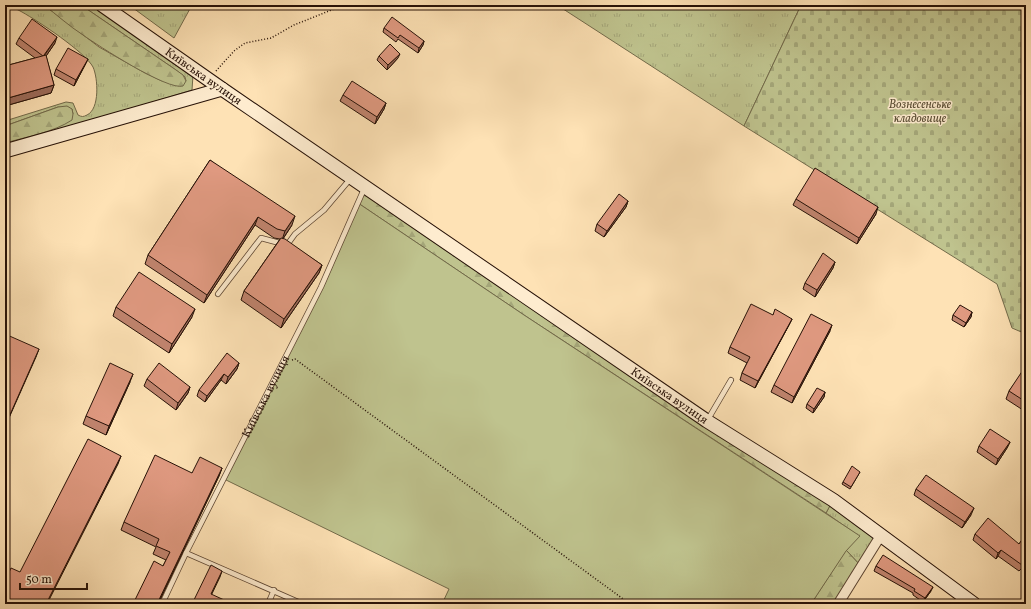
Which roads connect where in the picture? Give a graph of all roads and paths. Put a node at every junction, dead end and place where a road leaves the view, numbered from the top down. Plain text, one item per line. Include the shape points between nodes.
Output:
1 (102, 5) edge
2 (344, 5) edge
3 (208, 80) junction
4 (222, 90) junction
5 (5, 151) edge
6 (351, 178) junction
7 (365, 188) junction
8 (218, 294) dead end
9 (282, 366) junction
10 (731, 380) dead end
11 (707, 421) junction
12 (881, 535) junction
13 (186, 553) junction
14 (274, 590) junction
15 (162, 604) edge
16 (268, 604) edge
17 (303, 604) edge
18 (630, 604) edge
19 (838, 604) edge
20 (974, 604) edge

1 - 3 main road, Київська вулиця
2 - 3 path via 272,38 245,42
3 - 4 main road, Київська вулиця
4 - 5 main road
4 - 6 main road, Київська вулиця
6 - 7 main road, Київська вулиця
6 - 8 lane via 324,210 295,234 287,245 261,238
7 - 9 lane, Київська вулиця via 322,287
7 - 11 main road, Київська вулиця
9 - 13 lane, Київська вулиця
9 - 18 path via 295,359
10 - 11 lane
11 - 12 main road, Київська вулиця via 833,500
12 - 19 street
12 - 20 main road, Київська вулиця
13 - 14 lane
13 - 15 lane, Київська вулиця
14 - 16 lane
14 - 17 lane

